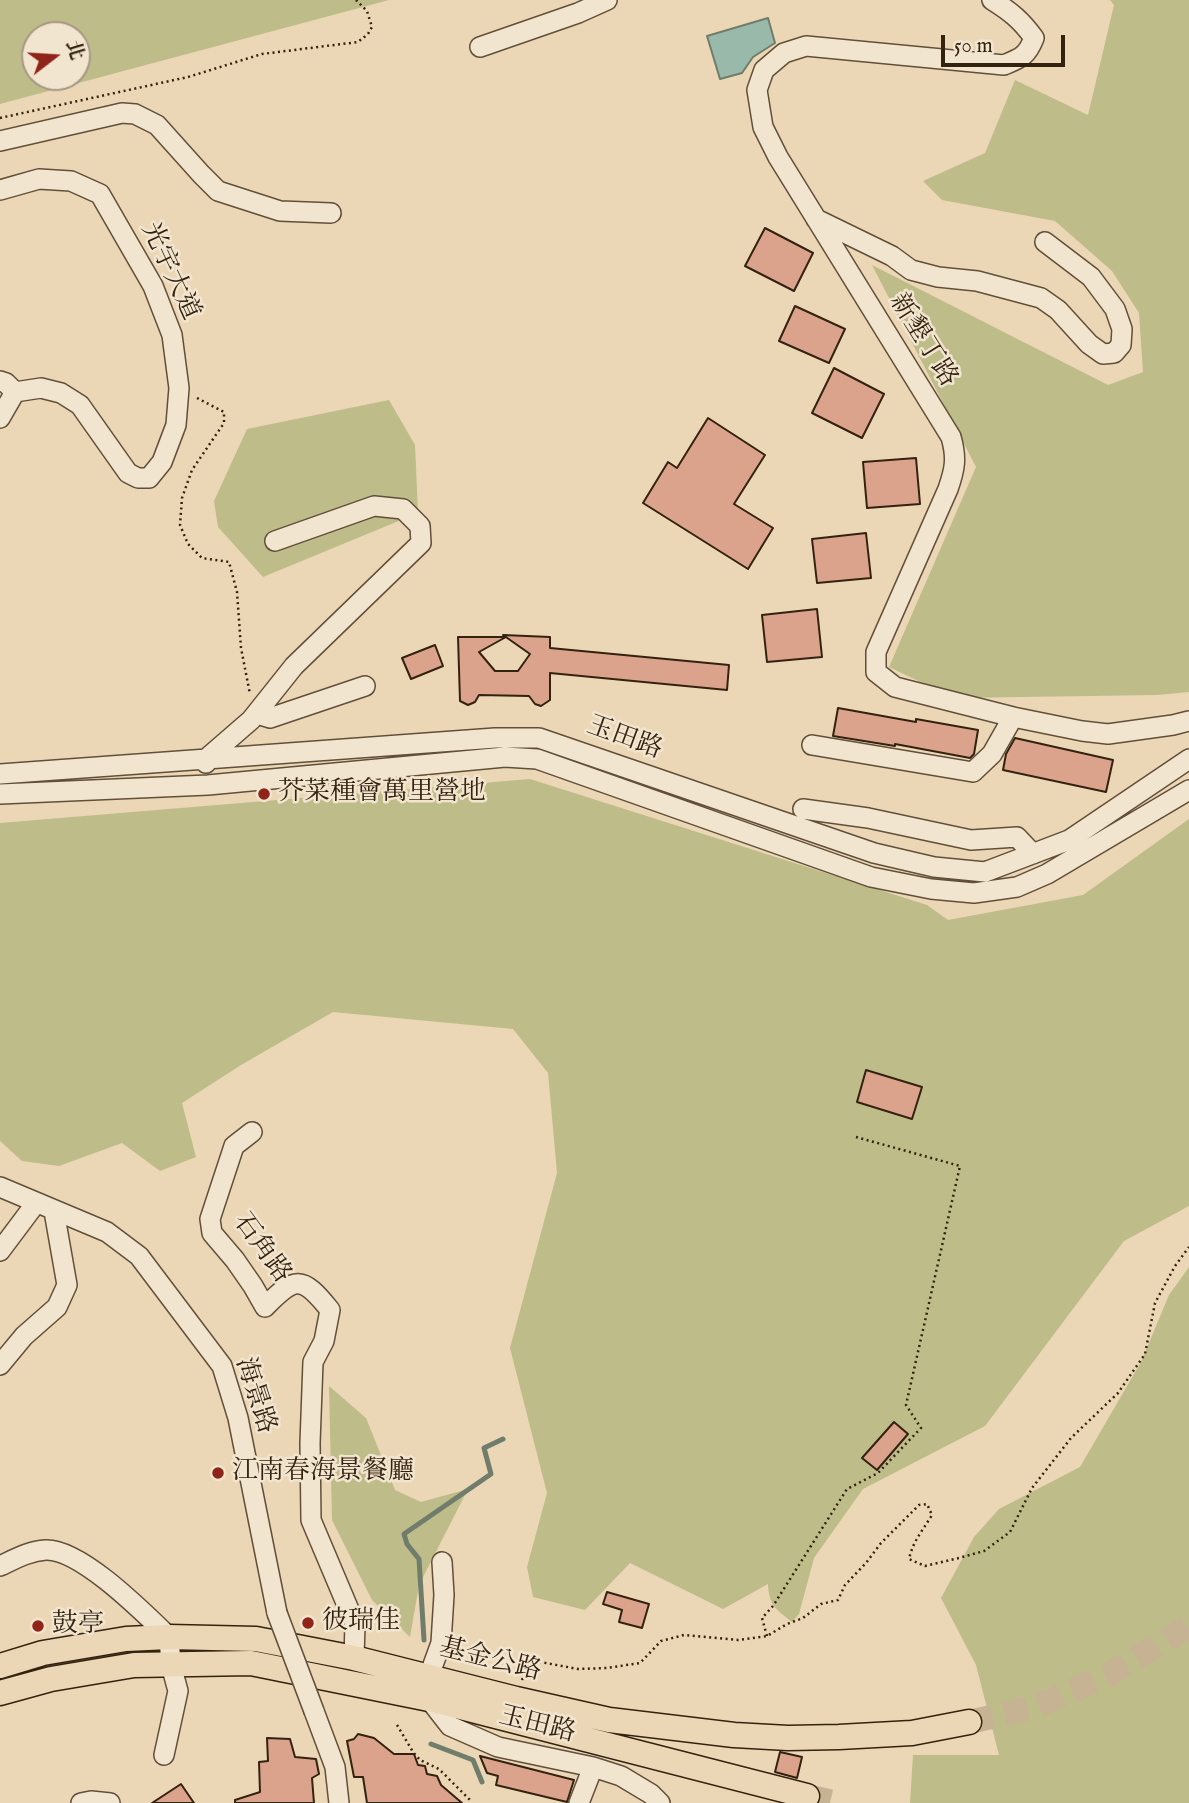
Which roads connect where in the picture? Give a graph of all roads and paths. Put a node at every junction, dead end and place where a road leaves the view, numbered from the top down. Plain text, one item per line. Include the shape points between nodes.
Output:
1 (356, 0) edge
2 (607, 0) edge
3 (992, 0) edge
4 (480, 47) dead end
5 (0, 118) edge
6 (0, 141) edge
7 (0, 190) edge
8 (331, 213) dead end
9 (815, 218) junction
10 (1045, 242) dead end
11 (7, 387) edge
12 (179, 388) junction
13 (0, 418) edge
14 (275, 541) dead end
15 (365, 686) dead end
16 (257, 714) junction
17 (1013, 717) junction
18 (1189, 721) edge
19 (812, 745) dead end
20 (1189, 759) edge
21 (206, 760) junction
22 (0, 774) edge
23 (208, 785) junction
24 (1, 789) edge
25 (1189, 790) edge
26 (803, 809) dead end
27 (1033, 855) junction
28 (252, 1132) dead end
29 (856, 1137) dead end
30 (0, 1187) edge
31 (45, 1207) junction
32 (1189, 1247) edge
33 (0, 1251) edge
34 (0, 1365) edge
35 (442, 1562) dead end
36 (0, 1566) edge
37 (767, 1636) junction
38 (169, 1637) junction
39 (354, 1658) junction
40 (171, 1665) junction
41 (0, 1666) edge
42 (429, 1687) junction
43 (0, 1693) edge
44 (516, 1699) junction
45 (969, 1722) tunnel mouth
46 (397, 1725) dead end
47 (164, 1755) dead end
48 (593, 1767) junction
49 (807, 1796) tunnel mouth
50 (470, 1800) dead end
51 (81, 1803) edge
52 (110, 1803) edge
53 (338, 1803) edge
54 (579, 1803) edge
55 (660, 1803) edge

1 - 5 path via 367,11 372,27 358,42 262,54 188,77
2 - 4 street
3 - 9 street, 新墾丁路 via 1023,22 1034,38 1029,51 1004,65 806,46 784,53 764,71 757,90 763,127
6 - 8 street via 122,113 135,114 157,125 218,191 280,211
7 - 12 street, 光宇大道 via 40,179 71,181 100,194 153,286 172,335
9 - 10 street via 911,270 1041,298 1089,344 1103,354 1114,353 1121,345 1122,329 1115,309 1091,277
9 - 17 street, 新墾丁路 via 951,437 955,453 948,489 876,652 876,672 895,687
11 - 12 street, 光宇大道 via 41,388 80,405 128,473 138,478 149,478 162,463 176,425
11 - 13 street, 光宇大道
12 - 16 path via 223,412 224,423 192,470 182,498 180,525 188,544 202,558 229,562 248,688
14 - 16 street via 374,506 403,509 420,526 421,543 294,666
15 - 16 street via 270,718
16 - 21 street
17 - 18 street, 新墾丁路 via 1108,734
17 - 19 street via 992,754 973,772
20 - 27 street, 玉田路 via 1069,839
21 - 22 street, 玉田路
21 - 23 street
21 - 27 street, 玉田路 via 539,738 874,853 934,867 985,872
23 - 24 street, 玉田路
23 - 25 street, 玉田路 via 505,757 537,759 871,877 974,893 1017,887 1047,874
26 - 27 street via 971,840 1017,837
28 - 39 street, 石角路 via 234,1146 210,1219 212,1233 265,1307 295,1283 304,1284 330,1310 324,1341 313,1362 311,1520 355,1624
29 - 37 path via 960,1167 906,1405 920,1428 878,1474 847,1489 762,1618
30 - 31 street, 海景路
31 - 33 street
31 - 34 street via 67,1285 57,1307
31 - 53 street, 海景路, bridge via 107,1232 139,1256 222,1366 238,1418 277,1613 335,1767
32 - 37 path via 1155,1303 1145,1354 1118,1393 1071,1438 1032,1488 1010,1532 984,1551 925,1566 909,1559 918,1534 932,1515 928,1504 919,1504 881,1542 838,1600 821,1604
35 - 42 street via 441,1643
36 - 38 street via 49,1550 72,1556 132,1600
37 - 44 path via 738,1640 684,1636 661,1642 640,1663 607,1668 535,1661 525,1672
38 - 39 main road, 基金公路 via 256,1639
38 - 40 street
38 - 41 main road, 基金公路 via 43,1653
39 - 42 main road, 基金公路
40 - 42 main road, 基金公路 via 251,1663
40 - 43 main road, 基金公路 via 134,1665
40 - 47 street via 178,1691
42 - 44 main road, 基金公路
42 - 48 street, 玉田路 via 450,1726 498,1747
42 - 49 main road, 基金公路
44 - 45 main road, 基金公路 via 609,1720 788,1738 912,1733
46 - 50 path via 420,1760 439,1769
48 - 54 street
48 - 55 street, 玉田路 via 621,1776
51 - 52 street

